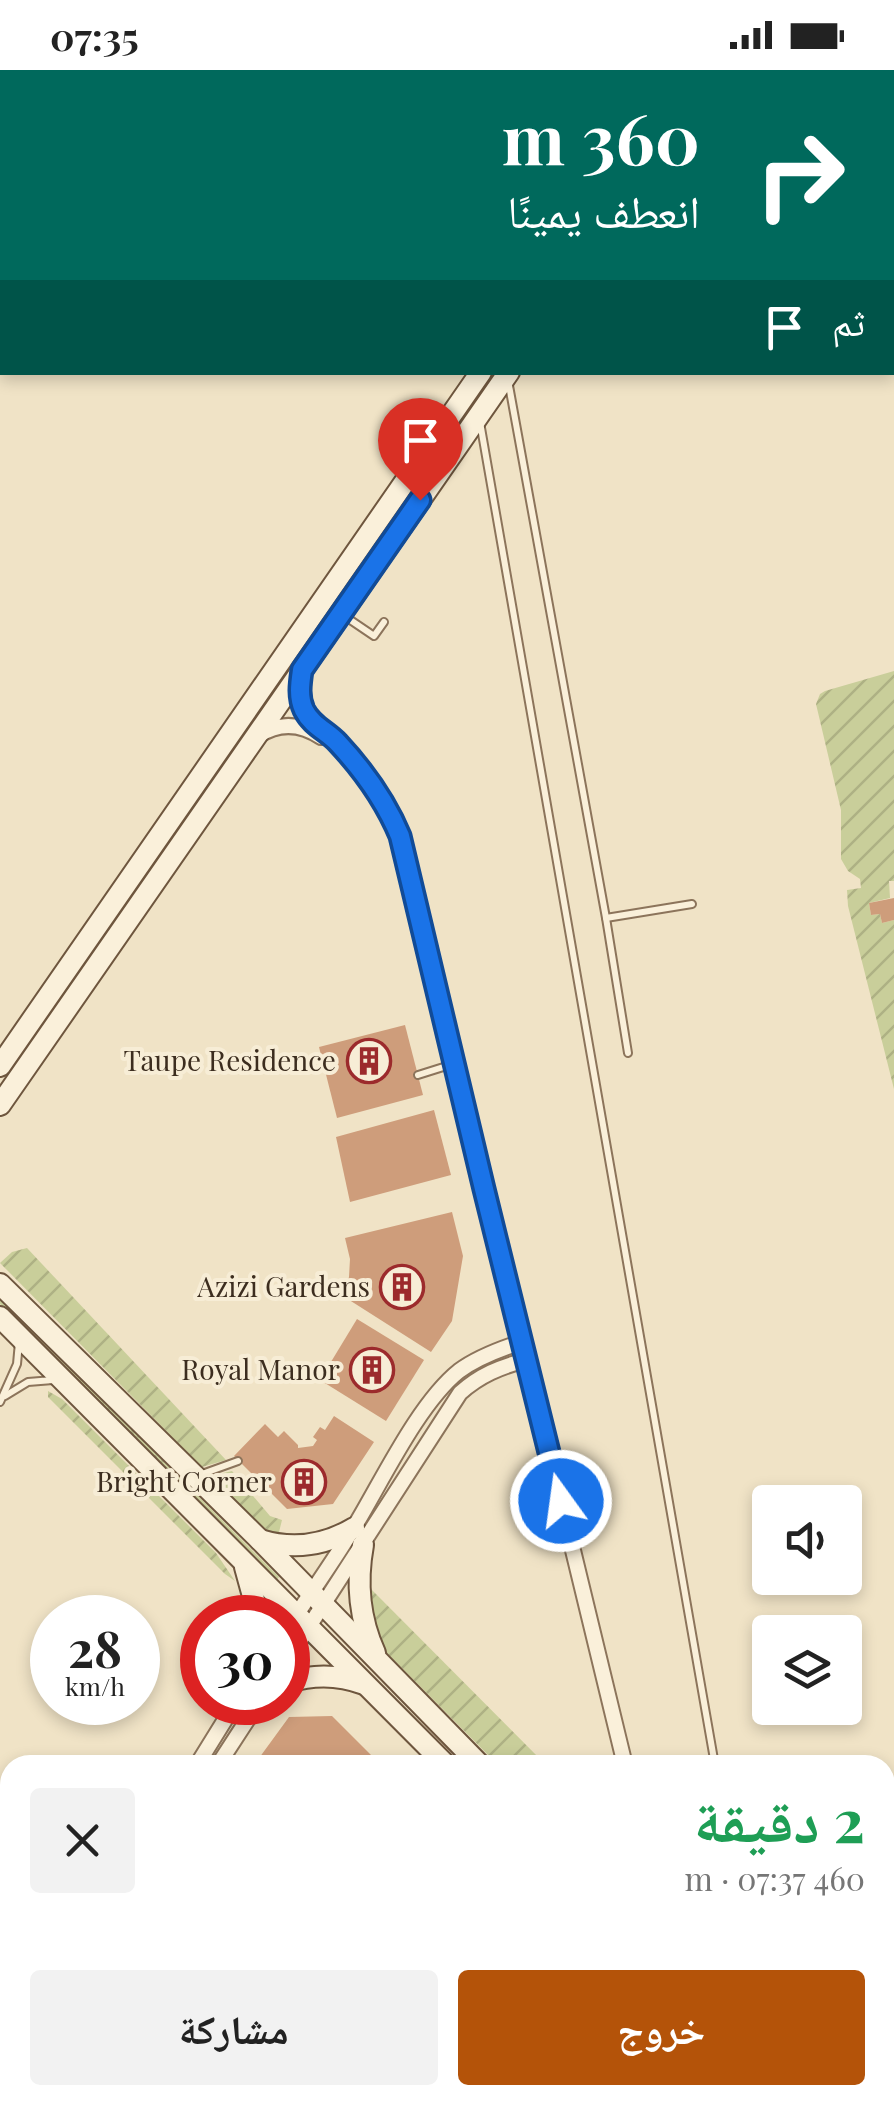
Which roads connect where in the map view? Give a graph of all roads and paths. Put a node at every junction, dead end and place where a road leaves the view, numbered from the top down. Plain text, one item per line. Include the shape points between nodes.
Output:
1 (507, 375) edge
2 (508, 375) edge
3 (475, 376) edge
4 (479, 416) junction
5 (342, 614) junction
6 (384, 622) dead end
7 (302, 670) junction
8 (256, 737) junction
9 (343, 750) junction
10 (148, 853) junction
11 (166, 867) junction
12 (692, 904) dead end
13 (606, 918) junction
14 (628, 1053) dead end
15 (454, 1064) junction
16 (0, 1066) edge
17 (418, 1075) dead end
18 (0, 1105) edge
19 (0, 1284) edge
20 (0, 1318) edge
21 (19, 1336) junction
22 (522, 1342) junction
23 (526, 1360) junction
24 (66, 1382) junction
25 (2, 1399) edge
26 (238, 1461) dead end
27 (194, 1476) junction
28 (358, 1536) junction
29 (258, 1539) junction
30 (242, 1560) junction
31 (252, 1595) edge
32 (273, 1595) edge
33 (317, 1599) junction
34 (310, 1607) edge
35 (310, 1635) edge
36 (380, 1664) junction
37 (310, 1677) edge
38 (364, 1684) junction
39 (222, 1725) edge
40 (244, 1725) edge
41 (203, 1755) edge
42 (225, 1755) edge
43 (436, 1755) edge
44 (470, 1755) edge
45 (623, 1755) edge
46 (713, 1755) edge

1 - 4 street
2 - 13 lane
3 - 10 street
4 - 5 street
4 - 46 lane
5 - 6 lane via 374,636
5 - 7 street
7 - 8 street
7 - 9 street via 303,708
8 - 9 street via 296,726
8 - 11 street
9 - 15 street via 377,790 400,836
10 - 11 street
10 - 16 street
11 - 18 street
12 - 13 lane
13 - 14 lane
15 - 17 lane
15 - 22 street
19 - 27 street
20 - 21 street
21 - 24 street
21 - 25 lane via 17,1364
22 - 23 street
22 - 28 street via 474,1361 436,1395 388,1468
23 - 28 street via 483,1375 460,1394
23 - 45 street
24 - 25 lane via 28,1382
24 - 30 street
26 - 27 lane
27 - 29 street
28 - 29 street via 306,1545
28 - 33 street
28 - 36 street via 360,1602
29 - 33 street
30 - 31 street
30 - 32 street
33 - 34 street
33 - 36 street
35 - 38 street
36 - 44 street
37 - 38 street
38 - 43 street
39 - 41 street
40 - 42 street

